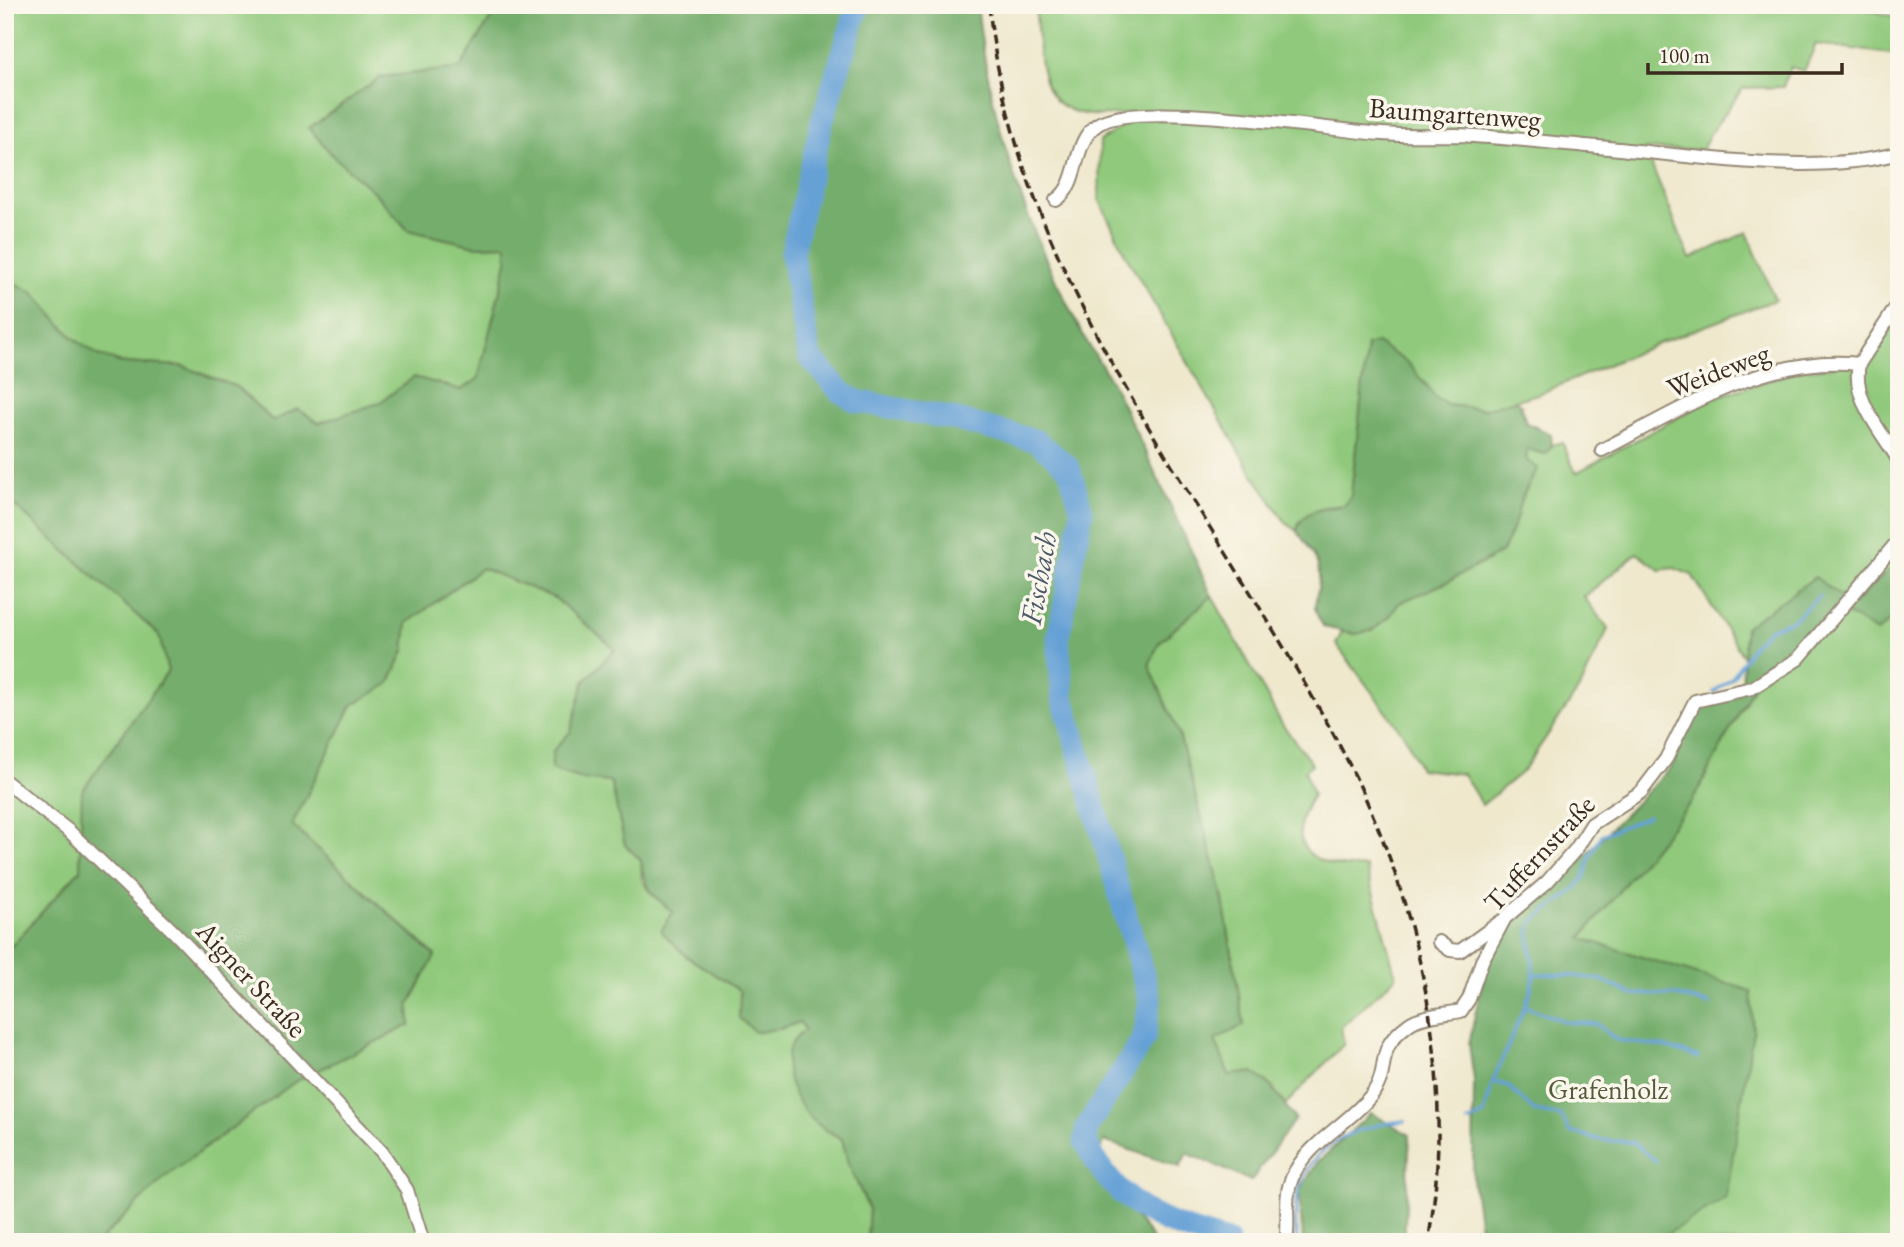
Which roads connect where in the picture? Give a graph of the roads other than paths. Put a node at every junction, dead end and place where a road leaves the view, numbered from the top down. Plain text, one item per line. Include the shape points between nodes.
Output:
1 (1899, 153) edge
2 (1056, 200) dead end
3 (1899, 303) edge
4 (1859, 364) junction
5 (1602, 450) dead end
6 (1899, 461) edge
7 (1899, 540) edge
8 (5, 781) edge
9 (1505, 918) junction
10 (1439, 942) dead end
11 (423, 1242) edge
12 (1286, 1242) edge

1 - 2 street, Baumgartenweg via 1778,162 1457,135 1384,135 1228,117 1130,116 1098,124 1085,137 1065,195
3 - 4 street
4 - 5 street, Weideweg via 1806,363 1735,385
4 - 6 street via 1863,401
7 - 9 street, Tuffernstraße via 1798,659 1752,688 1695,701 1647,784 1592,824 1547,881
8 - 11 street, Aigner Straße via 70,832 142,900 382,1152 407,1190
9 - 10 street via 1460,951
9 - 12 street, Tuffernstraße via 1461,1011 1412,1022 1397,1035 1384,1053 1375,1090 1293,1174 1288,1187

